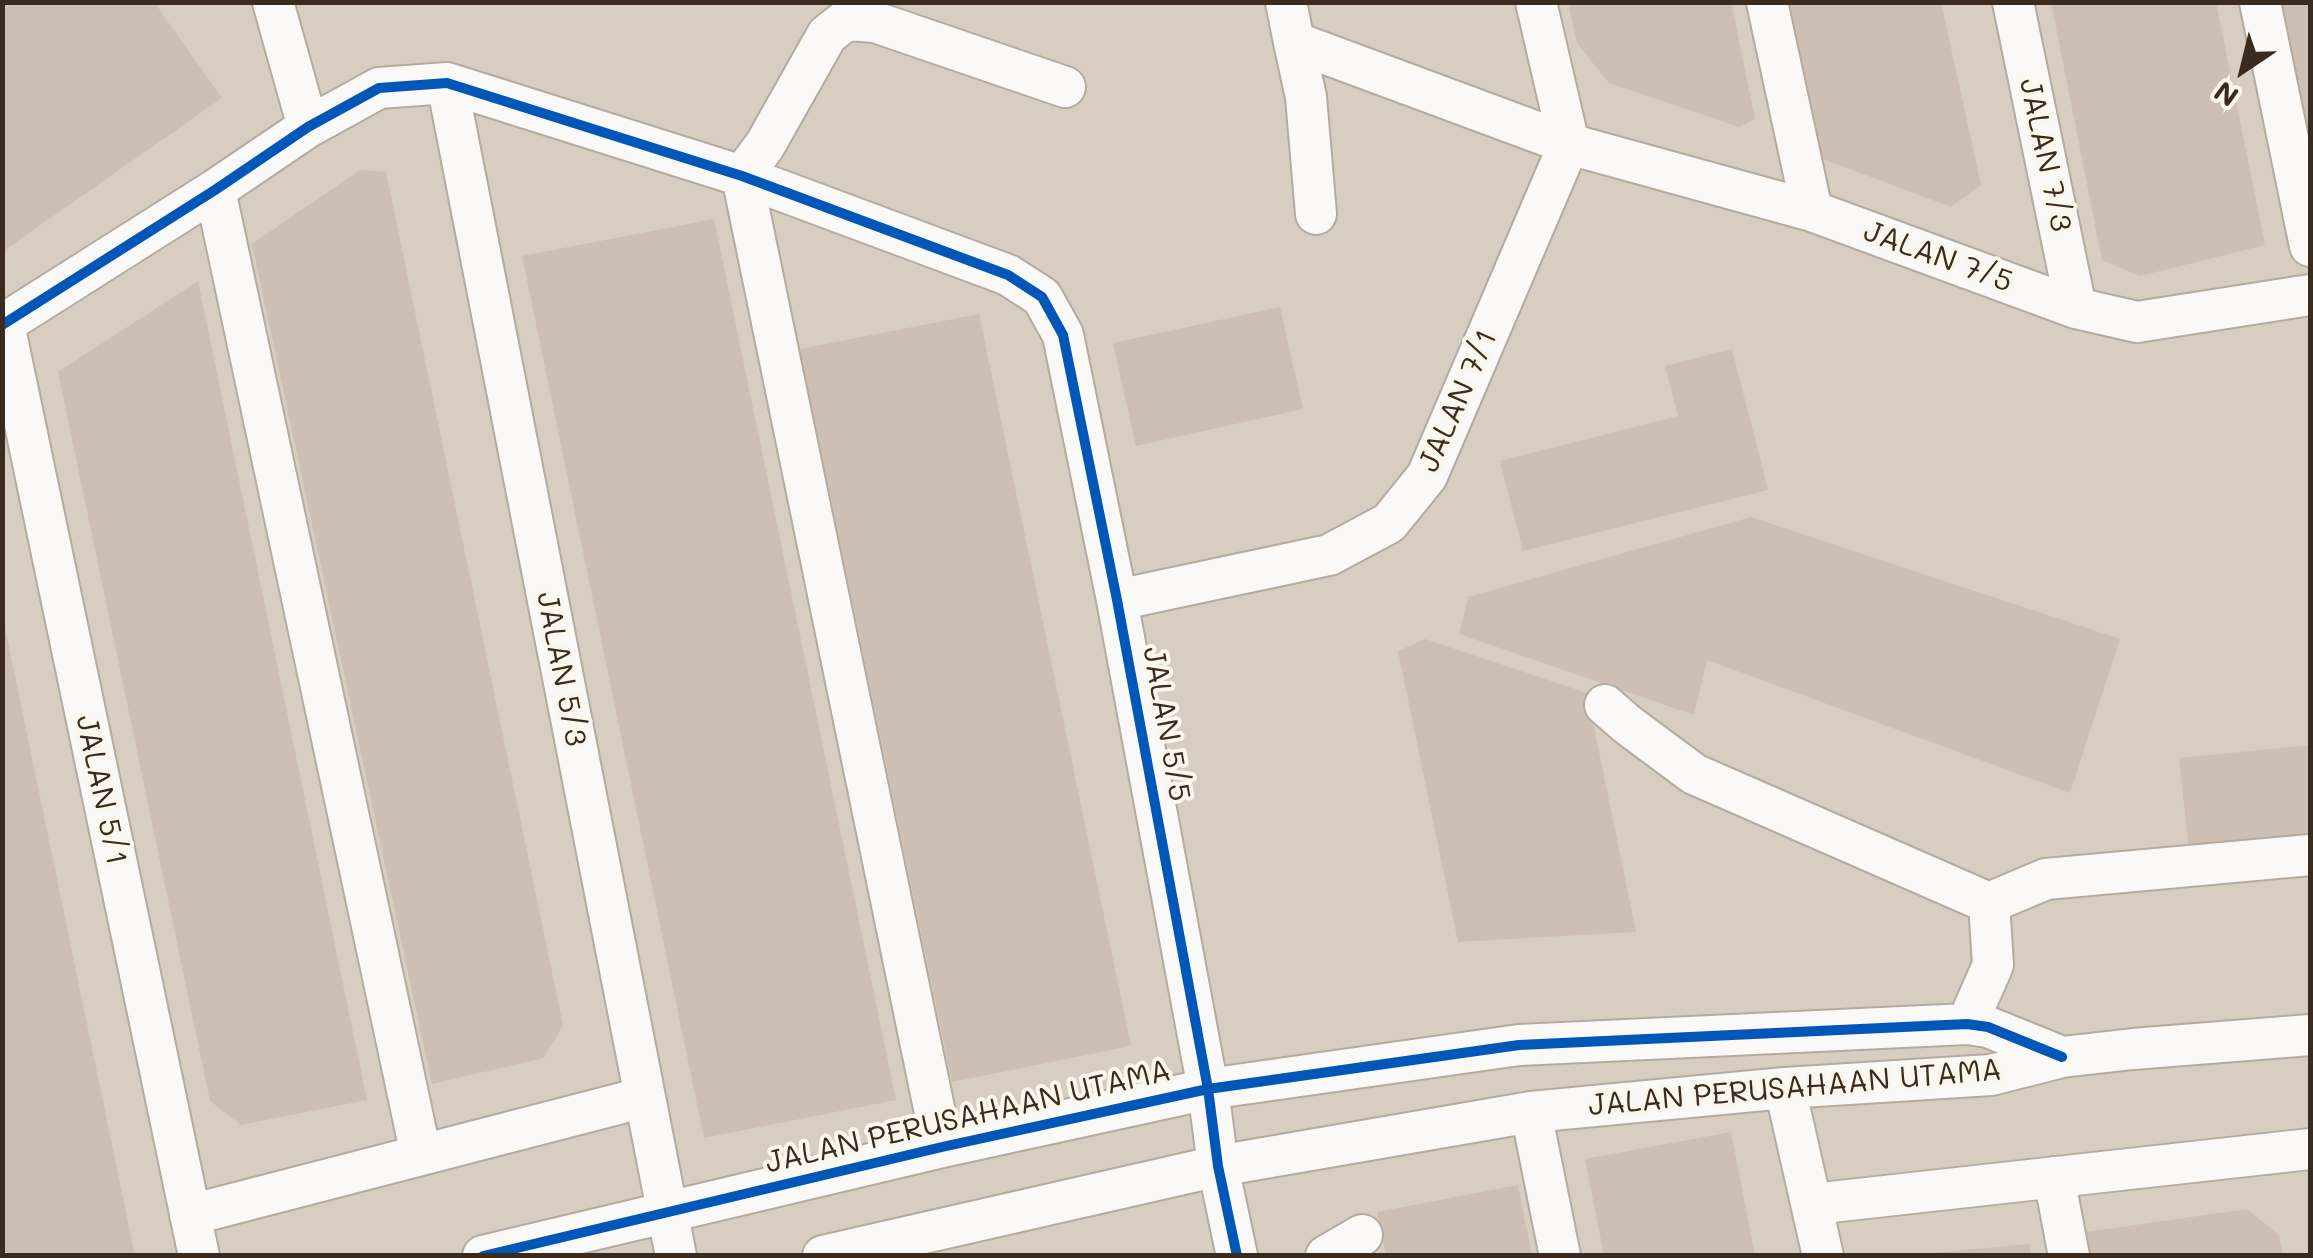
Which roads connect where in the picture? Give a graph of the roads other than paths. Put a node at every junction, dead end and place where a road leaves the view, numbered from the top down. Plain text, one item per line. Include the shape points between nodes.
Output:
1 (273, 2) edge
2 (1286, 2) edge
3 (1536, 2) edge
4 (1767, 2) edge
5 (2013, 2) edge
6 (2260, 2) edge
7 (1294, 42) junction
8 (447, 82) junction
9 (1064, 87) dead end
10 (308, 127) junction
11 (1569, 144) junction
12 (742, 176) junction
13 (214, 190) junction
14 (1812, 211) junction
15 (1316, 214) dead end
16 (2310, 246) edge
17 (2310, 296) edge
18 (2076, 308) junction
19 (3, 325) edge
20 (1118, 600) junction
21 (1605, 705) dead end
22 (2310, 855) edge
23 (1990, 903) junction
24 (1967, 1024) junction
25 (2310, 1036) edge
26 (2062, 1058) junction
27 (1208, 1088) junction
28 (1785, 1088) junction
29 (645, 1097) junction
30 (1531, 1112) junction
31 (942, 1147) junction
32 (2310, 1149) edge
33 (421, 1155) junction
34 (1218, 1166) junction
35 (2054, 1178) junction
36 (1812, 1204) junction
37 (668, 1211) junction
38 (190, 1215) junction
39 (1362, 1235) dead end
40 (199, 1256) edge
41 (483, 1256) edge
42 (676, 1256) edge
43 (822, 1256) edge
44 (1237, 1256) edge
45 (1326, 1256) edge
46 (1560, 1256) edge
47 (1823, 1256) edge
48 (2069, 1256) edge

1 - 10 street
2 - 7 street
3 - 11 street
4 - 14 street
5 - 18 street, JALAN 7/3
6 - 16 street
7 - 11 street, JALAN 7/5
7 - 15 street
8 - 10 street via 379,88
8 - 12 street
8 - 29 street, JALAN 5/3
9 - 12 street via 876,22 846,20 827,35
10 - 13 street
11 - 14 street, JALAN 7/5
11 - 20 street, JALAN 7/1 via 1427,476 1389,523 1328,555
12 - 20 street, JALAN 5/5 via 1008,275 1042,296 1063,335
12 - 31 street
13 - 19 street
13 - 33 street
14 - 18 street, JALAN 7/5
17 - 18 street, JALAN 7/5 via 2137,322
19 - 38 street, JALAN 5/1
20 - 27 street, JALAN 5/5
21 - 23 street via 1694,774
22 - 23 street via 2046,879
23 - 24 street via 1993,966
24 - 26 street, JALAN PERUSAHAAN UTAMA
24 - 27 street, JALAN PERUSAHAAN UTAMA via 1519,1045
25 - 26 street, JALAN PERUSAHAAN UTAMA
26 - 28 street, JALAN PERUSAHAAN UTAMA via 1991,1074
27 - 31 street, JALAN PERUSAHAAN UTAMA
27 - 34 street, JALAN 5/5
28 - 30 street, JALAN PERUSAHAAN UTAMA
28 - 36 street
29 - 33 street
29 - 37 street, JALAN 5/3
30 - 34 street, JALAN PERUSAHAAN UTAMA
30 - 46 street
31 - 37 street, JALAN PERUSAHAAN UTAMA
32 - 35 street
33 - 38 street
34 - 43 street, JALAN PERUSAHAAN UTAMA
34 - 44 street, JALAN 5/5
35 - 36 street
35 - 48 street
36 - 47 street
37 - 41 street, JALAN PERUSAHAAN UTAMA
37 - 42 street, JALAN 5/3
38 - 40 street, JALAN 5/1
39 - 45 street

